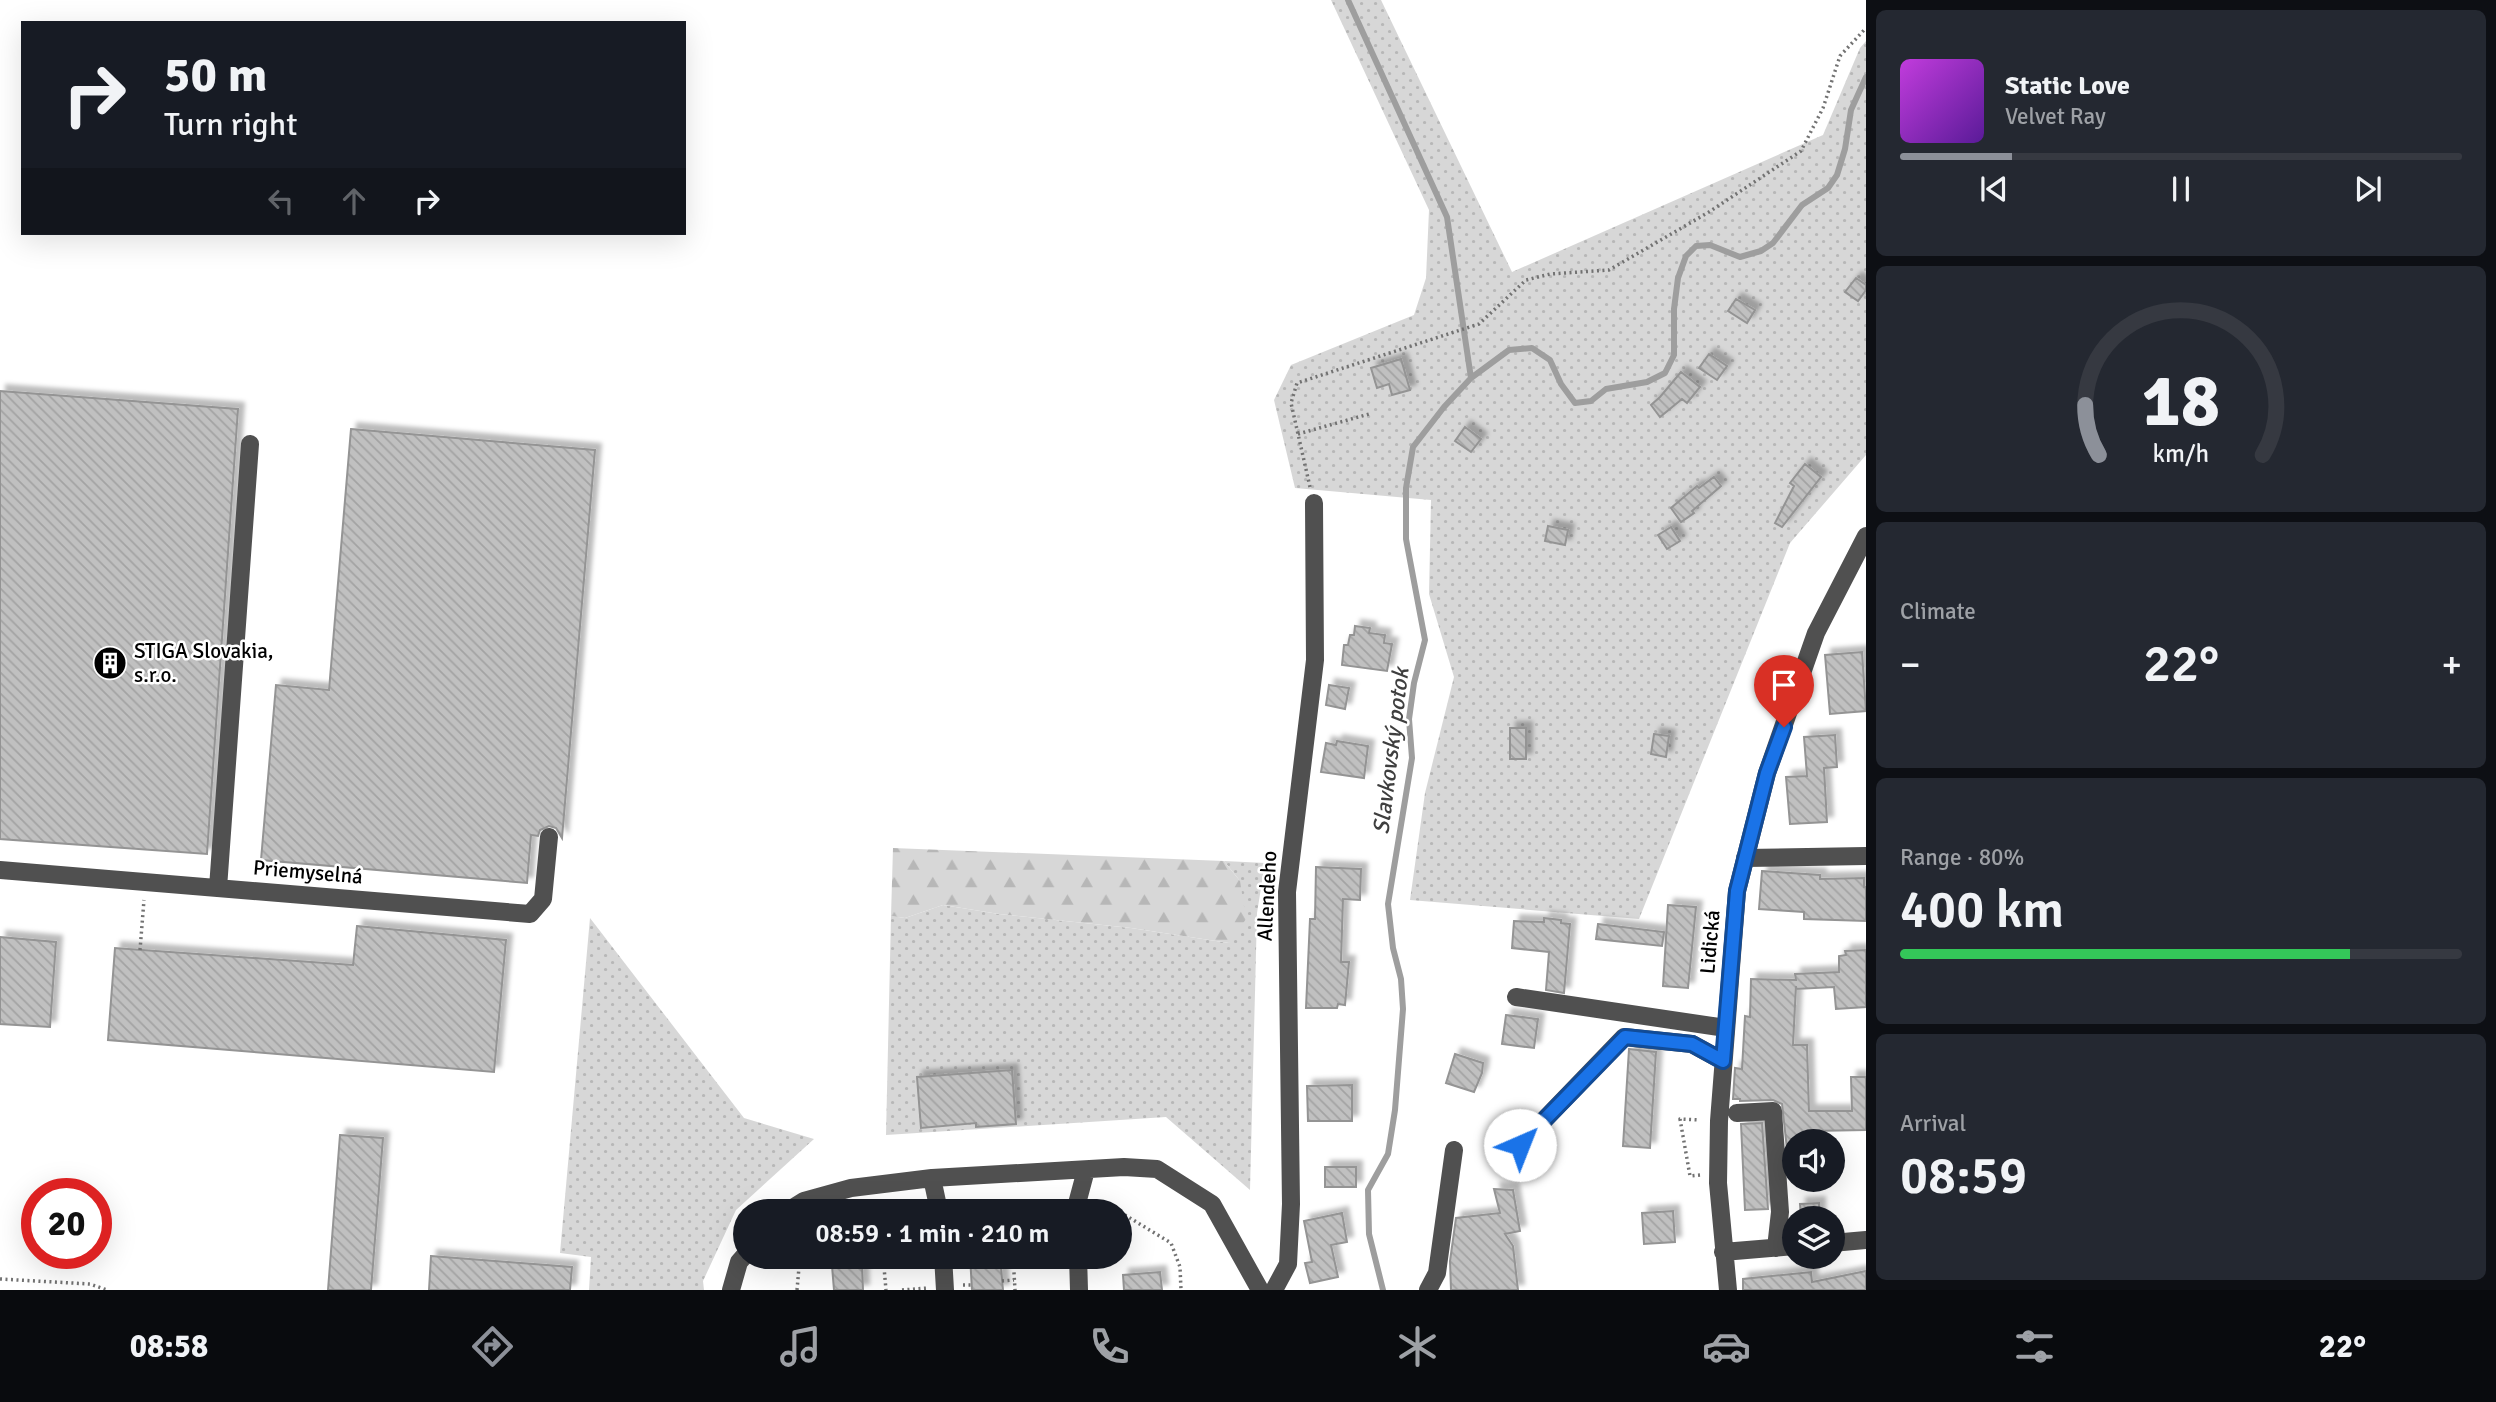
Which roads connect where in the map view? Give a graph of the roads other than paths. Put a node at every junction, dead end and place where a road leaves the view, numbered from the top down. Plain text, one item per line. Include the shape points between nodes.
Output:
1 (250, 444) dead end
2 (1314, 503) road end
3 (1866, 536) edge
4 (550, 837) dead end
5 (1866, 856) edge
6 (1745, 858) junction
7 (0, 870) edge
8 (218, 888) junction
9 (1516, 997) dead end
10 (1726, 1028) junction
11 (1723, 1061) junction
12 (1737, 1114) dead end
13 (1520, 1145) dead end
14 (1454, 1150) dead end
15 (1086, 1170) junction
16 (932, 1178) junction
17 (811, 1199) edge
18 (936, 1199) edge
19 (1078, 1199) edge
20 (1782, 1226) edge
21 (1866, 1240) edge
22 (1845, 1242) edge
23 (1782, 1247) edge
24 (1723, 1252) junction
25 (737, 1269) edge
26 (941, 1269) edge
27 (1079, 1269) edge
28 (938, 1289) edge
29 (731, 1290) edge
30 (1080, 1290) edge
31 (1260, 1290) edge
32 (1274, 1290) edge
33 (1429, 1290) edge
34 (1728, 1290) edge

1 - 8 street
2 - 32 street, Allendeho via 1315,660 1287,892 1288,1265
3 - 6 street, Lidická via 1816,633 1767,773
4 - 8 street, Priemyselná via 544,899 530,914
5 - 6 street
6 - 10 street, Lidická via 1737,891
7 - 8 street, Priemyselná
9 - 10 street
10 - 11 street, Lidická
11 - 13 street via 1692,1044 1625,1037
11 - 24 street, Lidická via 1718,1121
12 - 20 street via 1773,1111
14 - 33 street via 1437,1273
15 - 16 street
15 - 19 street
15 - 31 street via 1157,1169 1185,1185 1212,1205
16 - 17 street via 851,1188
16 - 18 street
21 - 22 street
23 - 24 street
24 - 34 street, Lidická
25 - 29 street
26 - 28 street
27 - 30 street

